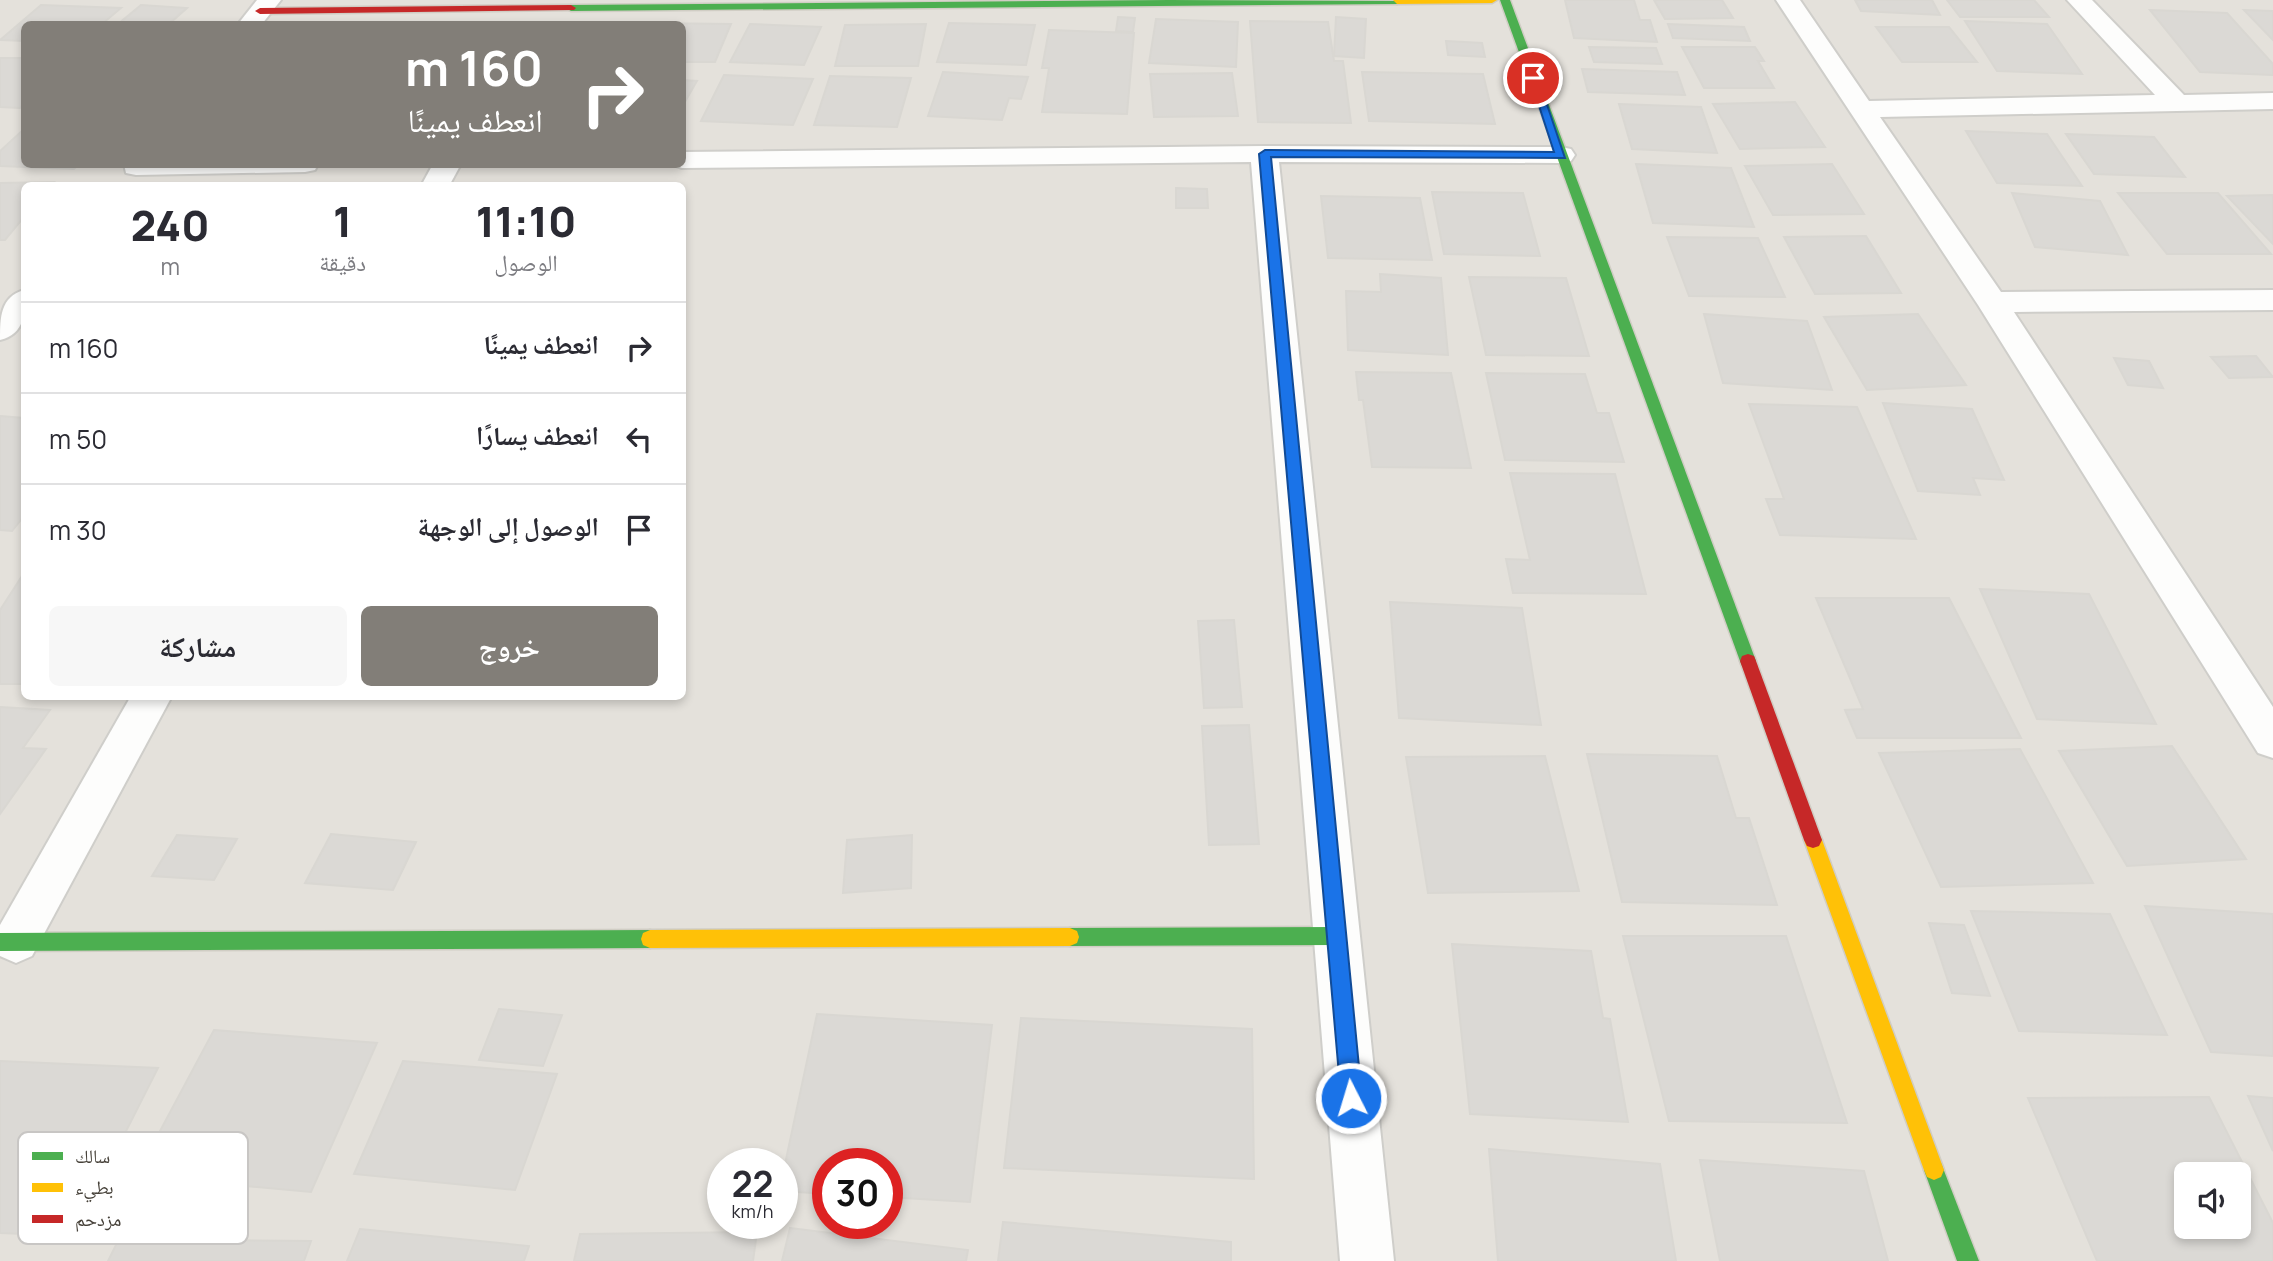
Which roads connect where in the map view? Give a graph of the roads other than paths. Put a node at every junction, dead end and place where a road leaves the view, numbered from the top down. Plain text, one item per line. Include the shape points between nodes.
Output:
1 (1492, 0) edge
2 (1505, 0) edge
3 (1788, 0) edge
4 (2079, 0) edge
5 (260, 12) edge
6 (2175, 101) junction
7 (2273, 101) edge
8 (1864, 109) junction
9 (1265, 154) junction
10 (1561, 155) junction
11 (686, 160) edge
12 (218, 168) edge
13 (131, 172) edge
14 (2273, 300) edge
15 (1992, 302) junction
16 (21, 304) edge
17 (0, 330) edge
18 (150, 700) edge
19 (2273, 741) edge
20 (1336, 936) junction
21 (8, 942) edge
22 (1367, 1261) edge
23 (1968, 1261) edge

1 - 5 street
2 - 10 street
3 - 8 street
4 - 6 street
6 - 7 street
6 - 8 street
8 - 15 street
9 - 10 street
9 - 11 street
9 - 20 street
10 - 23 street
12 - 13 street
14 - 15 street
15 - 19 street
16 - 17 street
18 - 21 street
20 - 21 street
20 - 22 street

